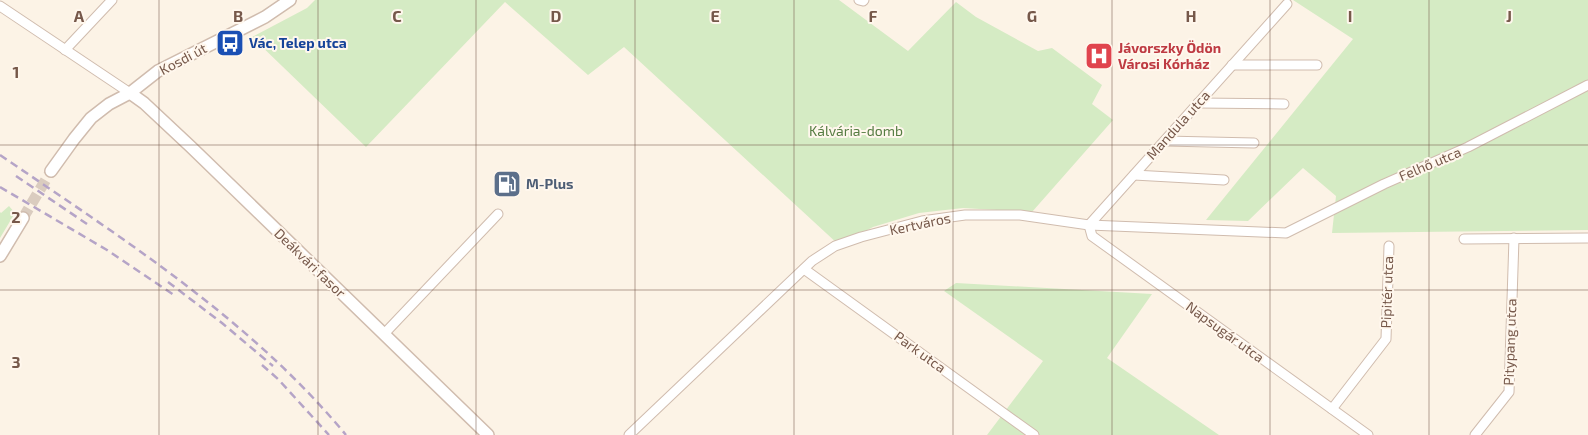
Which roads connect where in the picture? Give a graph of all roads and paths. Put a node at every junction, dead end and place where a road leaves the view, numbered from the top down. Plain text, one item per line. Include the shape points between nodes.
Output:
1 (112, 0) edge
2 (290, 0) edge
3 (859, 0) edge
4 (864, 0) edge
5 (1287, 4) dead end
6 (0, 6) edge
7 (65, 50) junction
8 (1318, 65) dead end
9 (1232, 66) junction
10 (1588, 85) edge
11 (130, 93) junction
12 (1198, 103) junction
13 (1284, 104) dead end
14 (1164, 141) junction
15 (1254, 143) dead end
16 (51, 171) tunnel mouth
17 (1134, 175) junction
18 (1224, 180) dead end
19 (498, 214) dead end
20 (23, 218) tunnel mouth
21 (1089, 225) junction
22 (1286, 233) joint
23 (1514, 238) junction
24 (1588, 238) edge
25 (1464, 239) dead end
26 (1389, 246) dead end
27 (0, 256) edge
28 (804, 269) junction
29 (384, 334) junction
30 (1332, 410) junction
31 (488, 435) edge
32 (629, 435) edge
33 (1034, 435) edge
34 (1368, 435) edge
35 (1475, 435) edge

1 - 7 street
2 - 11 street, Kosdi út via 265,17 158,71
3 - 4 street
5 - 9 street, Mandula utca
6 - 7 street
7 - 11 street
8 - 9 street
9 - 12 street, Mandula utca
10 - 22 street, Felhő utca via 1468,147
11 - 16 street, Kosdi út via 91,118
11 - 29 street, Deákvári fasor via 158,116
12 - 13 street
12 - 14 street, Mandula utca
14 - 15 street
14 - 17 street, Mandula utca
17 - 18 street
17 - 21 street, Mandula utca
19 - 29 street
20 - 27 street
21 - 22 street, Kertváros
21 - 28 street, Kertváros via 1003,214 922,220 835,246
21 - 30 street, Napsugár utca via 1092,236
23 - 24 street
23 - 25 street
23 - 35 street, Pitypang utca via 1509,392
26 - 30 street, Pipitér utca via 1386,338
28 - 32 street, Kertváros
28 - 33 street, Park utca
29 - 31 street, Deákvári fasor
30 - 34 street, Napsugár utca

